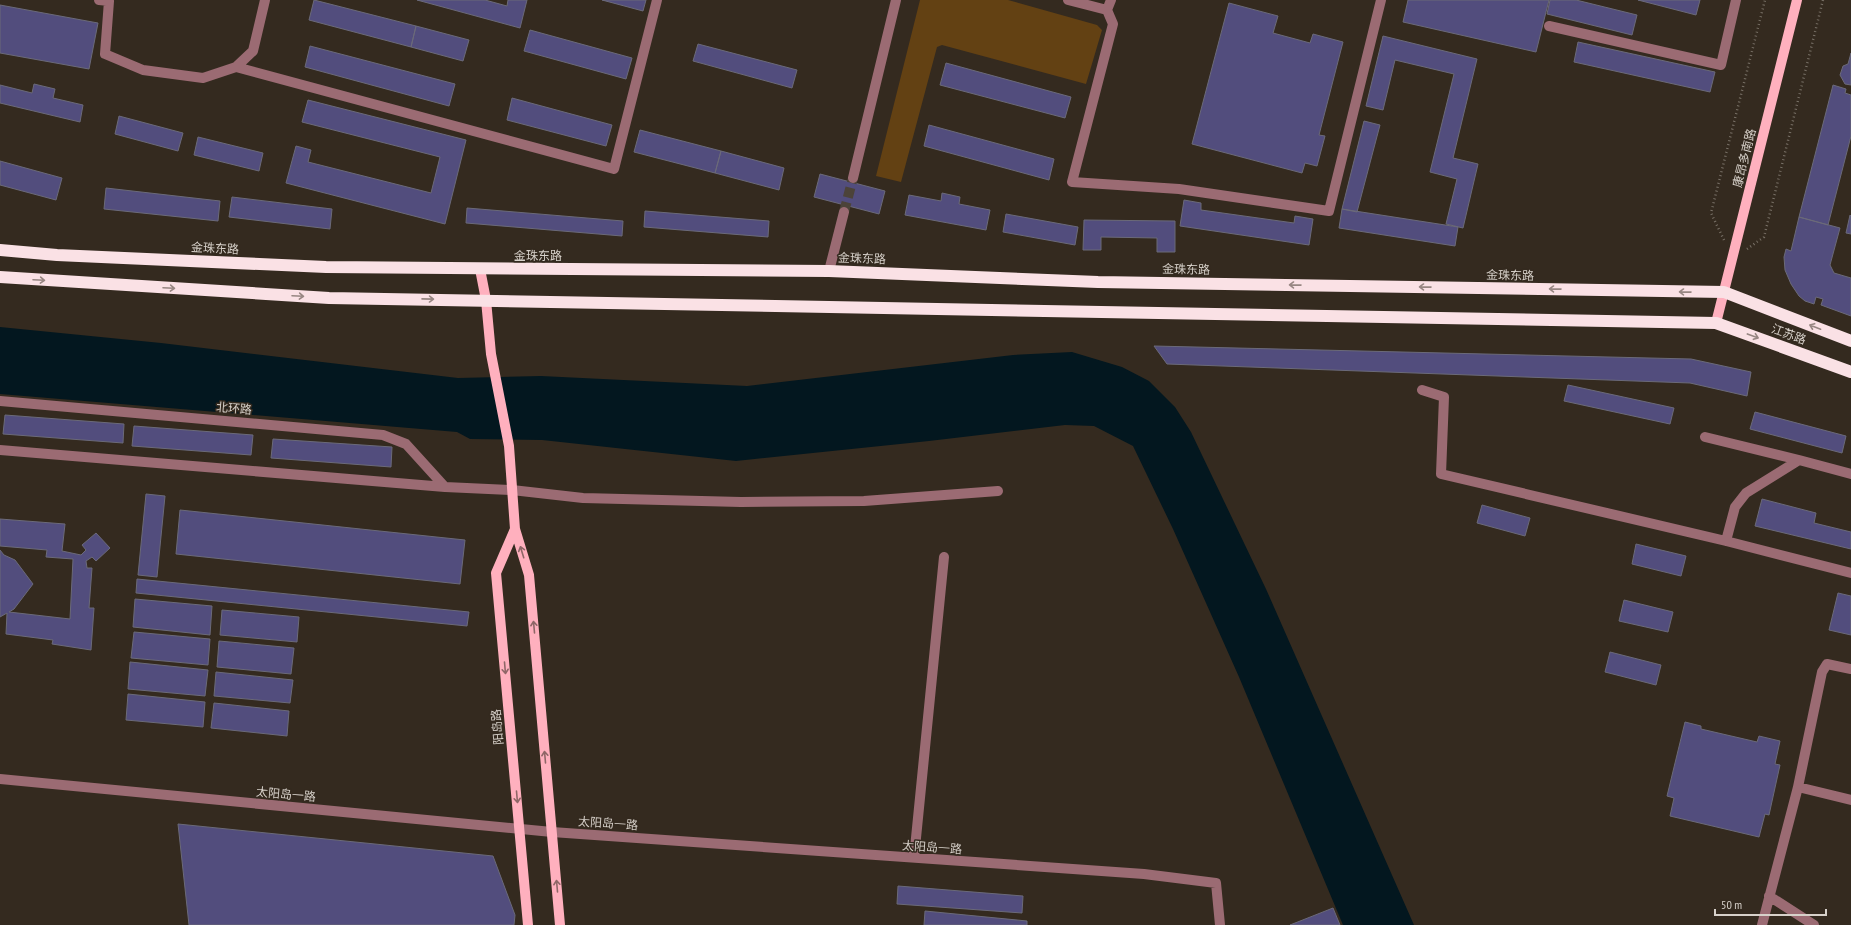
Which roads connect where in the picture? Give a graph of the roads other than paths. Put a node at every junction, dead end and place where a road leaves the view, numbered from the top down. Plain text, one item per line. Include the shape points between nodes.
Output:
1 (99, 0) edge
2 (265, 0) edge
3 (657, 0) edge
4 (896, 0) edge
5 (1068, 0) edge
6 (1110, 0) edge
7 (1381, 0) edge
8 (1736, 0) edge
9 (1797, 0) edge
10 (1107, 10) junction
11 (1549, 26) dead end
12 (236, 68) junction
13 (853, 178) tunnel mouth
14 (844, 212) tunnel mouth
15 (0, 250) edge
16 (480, 269) junction
17 (829, 271) junction
18 (0, 277) edge
19 (1724, 292) junction
20 (486, 300) junction
21 (1716, 323) junction
22 (1851, 341) edge
23 (1851, 372) edge
24 (1422, 390) dead end
25 (0, 401) edge
26 (1705, 437) dead end
27 (0, 450) edge
28 (1799, 460) junction
29 (1851, 474) edge
30 (445, 487) junction
31 (512, 490) junction
32 (998, 492) dead end
33 (515, 529) junction
34 (1726, 541) junction
35 (944, 557) dead end
36 (1851, 573) edge
37 (1851, 669) edge
38 (0, 780) edge
39 (1798, 787) junction
40 (1851, 800) edge
41 (520, 829) junction
42 (552, 832) junction
43 (914, 858) junction
44 (1769, 896) junction
45 (528, 925) edge
46 (560, 925) edge
47 (1220, 925) edge
48 (1762, 925) edge
49 (1814, 925) edge

1 - 12 street via 108,1 105,54 143,70 203,78
2 - 12 street via 253,51
3 - 12 street via 614,169
4 - 13 street
5 - 10 street
6 - 10 street
7 - 10 street via 1329,211 1179,188 1072,182 1112,24
8 - 11 street via 1721,65
9 - 19 main road, 康昂多南路
14 - 17 street
15 - 16 highway, 金珠东路 via 318,267
16 - 17 highway, 金珠东路
16 - 20 main road, 阳岛路
19 -> 17 highway, 金珠东路 via 1098,282
18 -> 20 highway via 329,298
19 - 21 main road, 康昂多南路
22 -> 19 highway, 江苏路
20 - 21 highway
20 - 31 main road, 阳岛路 via 491,354 509,446
21 -> 23 highway, 江苏路
24 - 34 street via 1444,397 1441,474
25 - 30 street, 北环路 via 383,435 406,444
26 - 28 street
27 - 30 street
28 - 29 street
28 - 34 street via 1746,493 1735,507
30 - 31 street
31 - 32 street via 583,498 741,502 864,501
31 - 33 main road, 阳岛路
33 -> 41 main road, 阳岛路 via 496,573
42 -> 33 main road, 阳岛路 via 529,575
34 - 36 street
35 - 43 street
37 - 39 street via 1827,664 1822,672
38 - 41 street, 太阳岛一路
39 - 40 street
39 - 44 street
41 - 42 street, 太阳岛一路
41 - 45 main road, 阳岛路
42 - 43 street, 太阳岛一路
46 -> 42 main road, 阳岛路
43 - 47 street, 太阳岛一路 via 1144,874 1216,883
44 - 48 street
44 - 49 street

